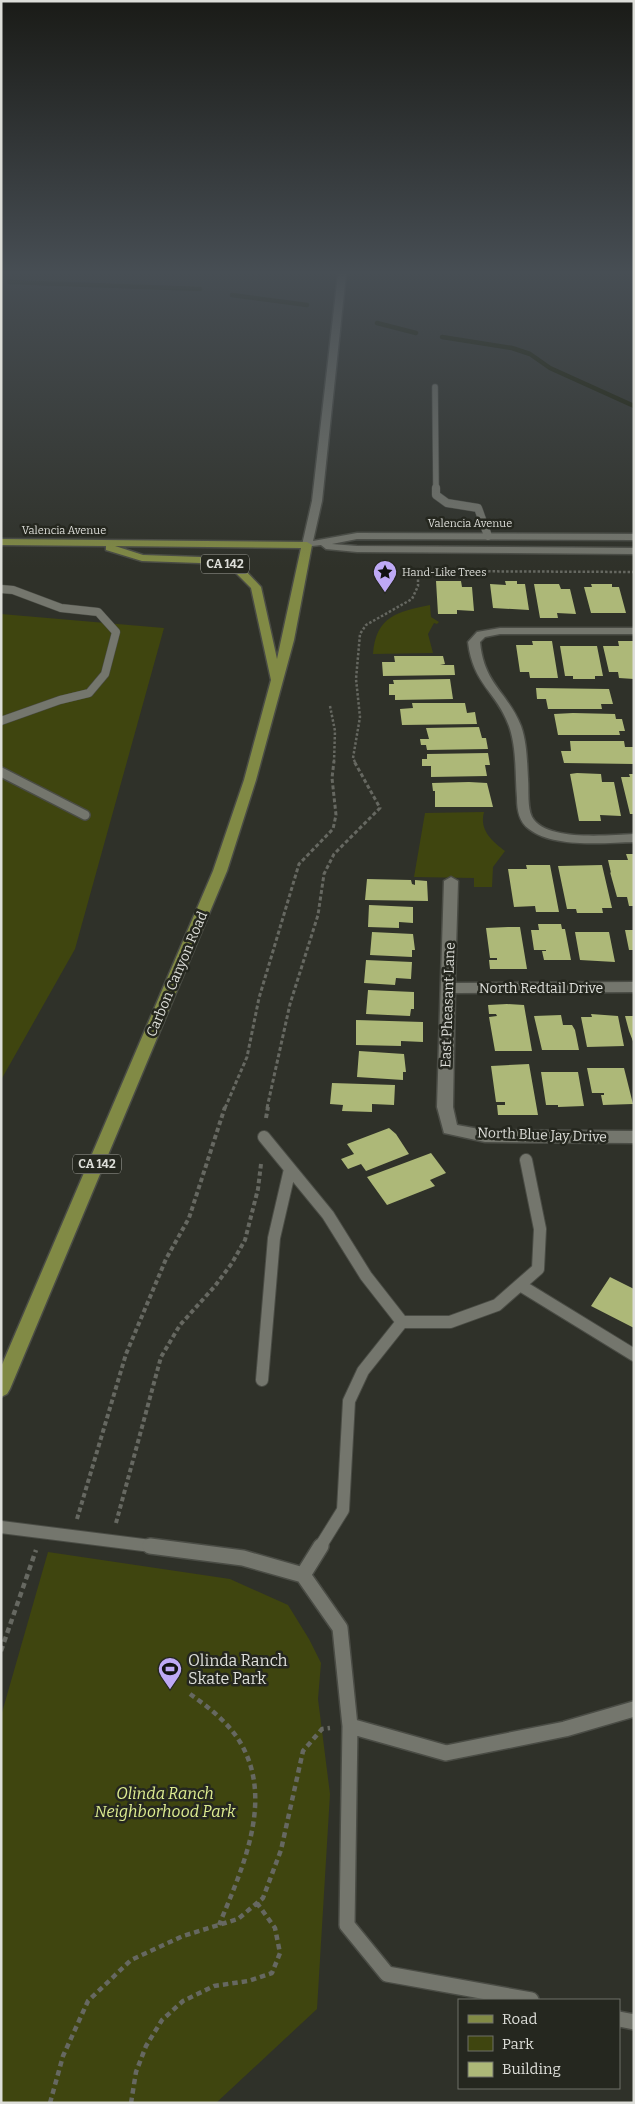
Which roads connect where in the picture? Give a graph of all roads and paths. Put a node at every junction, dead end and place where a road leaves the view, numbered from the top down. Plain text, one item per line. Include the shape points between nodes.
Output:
1 (331, 372) edge
2 (435, 387) dead end
3 (488, 536) junction
4 (634, 537) edge
5 (1, 542) edge
6 (90, 543) junction
7 (307, 544) junction
8 (634, 551) edge
9 (634, 572) edge
10 (1, 589) edge
11 (634, 631) edge
12 (276, 682) junction
13 (330, 706) dead end
14 (1, 721) edge
15 (1, 772) edge
16 (85, 815) dead end
17 (634, 838) edge
18 (451, 882) dead end
19 (634, 987) edge
20 (448, 988) junction
21 (450, 1129) joint
22 (264, 1137) junction
23 (634, 1138) edge
24 (526, 1160) dead end
25 (290, 1169) junction
26 (520, 1285) junction
27 (402, 1322) junction
28 (634, 1355) edge
29 (262, 1380) dead end
30 (1, 1388) edge
31 (1, 1527) edge
32 (43, 1532) junction
33 (71, 1536) junction
34 (111, 1541) junction
35 (303, 1575) junction
36 (1, 1651) edge
37 (190, 1694) dead end
38 (634, 1709) edge
39 (350, 1726) junction
40 (257, 1903) junction
41 (219, 1925) junction
42 (524, 1999) edge
43 (620, 2019) edge
44 (634, 2022) edge
45 (50, 2103) edge
46 (131, 2103) edge

1 - 7 street via 317,501
2 - 3 lane via 436,495 447,503 478,508
3 - 4 street, Valencia Avenue
3 - 7 street, Valencia Avenue via 357,536
5 - 6 main road, Valencia Avenue / CA 142
6 - 7 main road, Valencia Avenue / CA 142
6 - 12 main road, CA 142 via 142,558 200,560 222,563 238,570 256,587
7 - 8 street, Valencia Avenue via 357,550
7 - 12 main road, Carbon Canyon Road / CA 142 via 288,640
9 - 22 path via 418,571 418,586 412,598 372,621 360,634 356,680 360,717 353,758 380,808 334,854 324,874 318,915 290,1004 270,1091
10 - 14 lane via 13,590 61,608 98,612 116,632 105,674 89,693
11 - 17 street via 500,631 481,634 474,642 478,672 515,724 526,818 539,831 562,838
12 - 30 main road, Carbon Canyon Road / CA 142 via 250,780 220,870
13 - 33 path via 335,746 332,778 336,815 333,828 299,864 259,998 247,1057 223,1112 189,1218 166,1259 126,1354
15 - 16 lane
18 - 20 street, East Pheasant Lane
19 - 20 street, North Redtail Drive
20 - 21 street, East Pheasant Lane via 445,1107
21 - 23 street, North Blue Jay Drive via 485,1136
22 - 25 lane
22 - 34 path via 258,1189 245,1240 215,1286 180,1325 162,1357
24 - 26 lane via 540,1230 538,1269
25 - 27 lane via 328,1215 366,1276
25 - 29 lane via 274,1238
26 - 27 lane via 497,1306 450,1322
26 - 28 lane
27 - 35 lane via 363,1370 349,1401 343,1510
31 - 32 lane
32 - 33 lane
32 - 36 path
33 - 34 lane
34 - 35 lane via 243,1558
35 - 39 lane via 340,1628
37 - 41 path via 217,1715 240,1742 252,1768 255,1799 250,1840
38 - 39 lane via 565,1729 446,1753
39 - 40 path via 322,1729 302,1751 281,1850 263,1898
39 - 42 lane via 347,1925 387,1974
40 - 41 path via 238,1919
40 - 46 path via 276,1928 280,1953 272,1973 248,1981 214,1986 183,2002 162,2020 146,2046 136,2072
41 - 45 path via 183,1936 131,1960 88,2001 63,2056
43 - 44 lane

